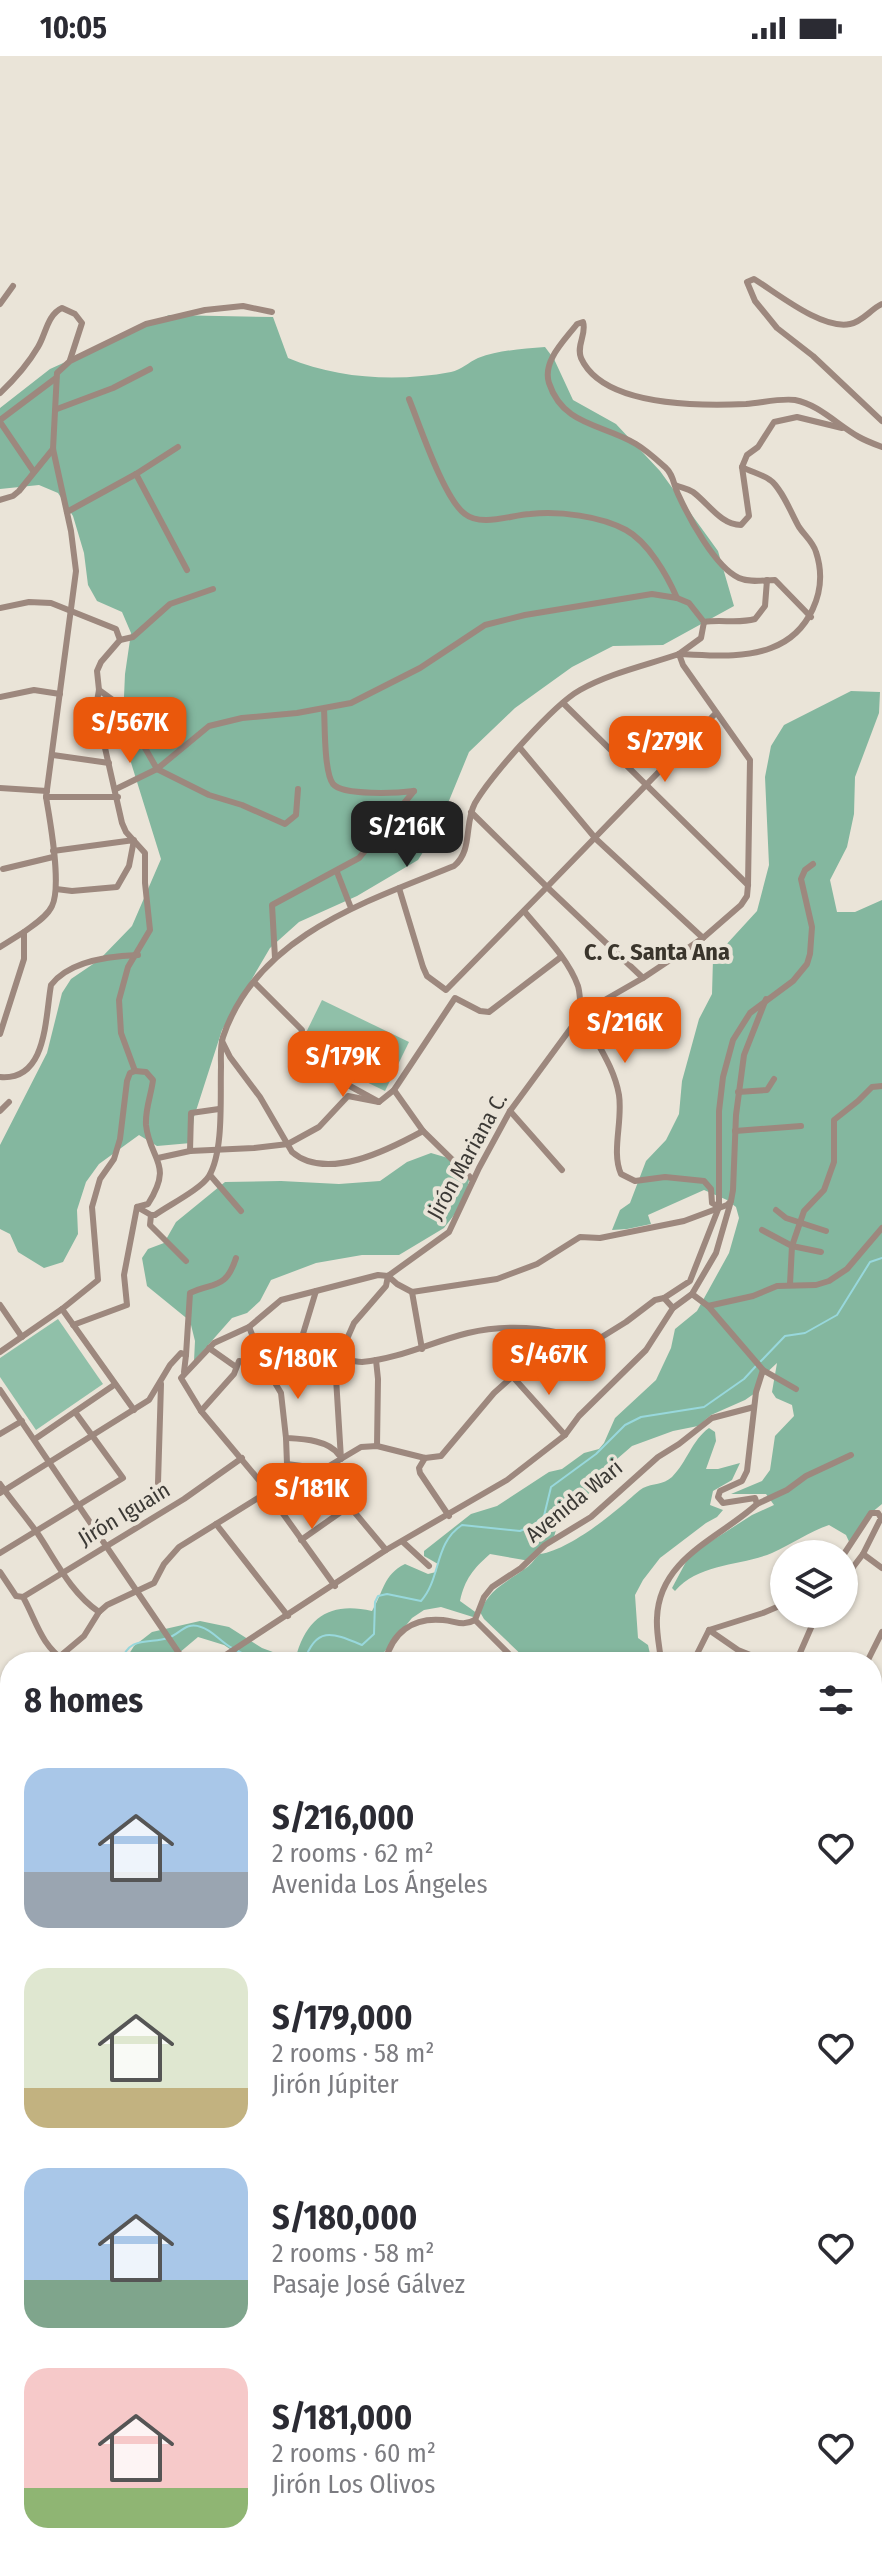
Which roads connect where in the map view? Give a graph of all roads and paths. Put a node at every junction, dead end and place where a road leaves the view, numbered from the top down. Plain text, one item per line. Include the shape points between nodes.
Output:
1 (13, 286) dead end
2 (0, 304) edge
3 (882, 304) edge
4 (272, 312) dead end
5 (70, 361) junction
6 (150, 369) dead end
7 (56, 378) junction
8 (0, 393) edge
9 (409, 399) dead end
10 (57, 409) junction
11 (0, 421) edge
12 (882, 421) edge
13 (845, 428) junction
14 (178, 447) dead end
15 (882, 447) edge
16 (53, 449) junction
17 (742, 467) junction
18 (34, 472) junction
19 (136, 474) junction
20 (675, 485) junction
21 (0, 500) edge
22 (67, 512) junction
23 (187, 570) dead end
24 (767, 580) junction
25 (213, 589) dead end
26 (677, 598) junction
27 (0, 608) edge
28 (71, 612) junction
29 (811, 617) junction
30 (704, 622) junction
31 (120, 640) junction
32 (679, 654) junction
33 (99, 690) junction
34 (60, 694) junction
35 (0, 697) edge
36 (563, 703) junction
37 (324, 709) junction
38 (716, 713) junction
39 (520, 748) junction
40 (53, 755) junction
41 (109, 763) junction
42 (157, 769) junction
43 (645, 785) junction
44 (0, 788) edge
45 (116, 789) junction
46 (298, 789) dead end
47 (46, 794) junction
48 (118, 797) junction
49 (471, 812) junction
50 (596, 839) junction
51 (134, 840) junction
52 (53, 854) junction
53 (813, 864) dead end
54 (3, 869) dead end
55 (337, 872) junction
56 (748, 885) junction
57 (547, 887) junction
58 (399, 888) junction
59 (56, 889) junction
60 (351, 908) junction
61 (524, 911) junction
62 (24, 932) junction
63 (703, 938) junction
64 (0, 947) edge
65 (138, 955) junction
66 (561, 957) junction
67 (275, 958) junction
68 (643, 978) junction
69 (254, 982) junction
70 (446, 990) junction
71 (455, 998) junction
72 (766, 999) junction
73 (582, 1013) junction
74 (0, 1034) edge
75 (222, 1040) junction
76 (135, 1071) junction
77 (0, 1078) edge
78 (774, 1079) dead end
79 (882, 1086) edge
80 (394, 1090) junction
81 (738, 1092) junction
82 (9, 1102) dead end
83 (379, 1102) junction
84 (219, 1109) junction
85 (0, 1111) edge
86 (510, 1111) junction
87 (801, 1126) dead end
88 (423, 1131) junction
89 (735, 1131) junction
90 (288, 1144) junction
91 (217, 1150) junction
92 (190, 1151) junction
93 (158, 1158) junction
94 (562, 1170) dead end
95 (210, 1175) junction
96 (473, 1180) junction
97 (731, 1201) junction
98 (137, 1207) junction
99 (719, 1207) junction
100 (776, 1210) dead end
101 (241, 1211) dead end
102 (151, 1215) junction
103 (801, 1225) junction
104 (882, 1228) edge
105 (762, 1230) dead end
106 (826, 1231) dead end
107 (792, 1246) junction
108 (821, 1252) dead end
109 (236, 1258) dead end
110 (186, 1261) dead end
111 (388, 1276) junction
112 (790, 1284) junction
113 (316, 1291) junction
114 (412, 1292) junction
115 (692, 1294) junction
116 (664, 1298) junction
117 (0, 1305) edge
118 (708, 1306) junction
119 (673, 1308) junction
120 (62, 1309) junction
121 (73, 1325) junction
122 (249, 1327) junction
123 (22, 1337) junction
124 (299, 1347) junction
125 (209, 1348) junction
126 (422, 1349) junction
127 (0, 1352) edge
128 (570, 1353) junction
129 (186, 1355) junction
130 (339, 1357) junction
131 (376, 1360) junction
132 (265, 1366) junction
133 (236, 1367) junction
134 (763, 1370) junction
135 (183, 1374) junction
136 (513, 1377) junction
137 (161, 1384) junction
138 (114, 1385) junction
139 (796, 1389) dead end
140 (0, 1390) edge
141 (754, 1407) junction
142 (134, 1410) junction
143 (201, 1411) junction
144 (75, 1412) junction
145 (22, 1421) junction
146 (0, 1434) edge
147 (565, 1435) junction
148 (92, 1437) junction
149 (286, 1438) junction
150 (35, 1439) junction
151 (377, 1446) junction
152 (851, 1455) dead end
153 (242, 1458) junction
154 (425, 1458) junction
155 (341, 1459) junction
156 (49, 1463) junction
157 (287, 1464) junction
158 (324, 1469) junction
159 (158, 1483) dead end
160 (1, 1489) edge
161 (267, 1492) junction
162 (77, 1504) junction
163 (757, 1504) junction
164 (348, 1507) junction
165 (880, 1510) edge
166 (449, 1516) junction
167 (216, 1524) junction
168 (35, 1531) junction
169 (301, 1540) junction
170 (853, 1540) edge
171 (403, 1542) junction
172 (105, 1547) junction
173 (386, 1550) junction
174 (0, 1553) edge
175 (863, 1554) junction
176 (858, 1561) edge
177 (429, 1566) dead end
178 (882, 1568) edge
179 (0, 1572) edge
180 (63, 1572) junction
181 (335, 1586) junction
182 (136, 1591) junction
183 (21, 1597) junction
184 (770, 1610) edge
185 (99, 1612) junction
186 (288, 1616) junction
187 (475, 1620) junction
188 (811, 1628) edge
189 (709, 1630) junction
190 (882, 1632) edge
191 (55, 1652) edge
192 (69, 1652) edge
193 (179, 1652) edge
194 (228, 1652) edge
195 (387, 1652) edge
196 (507, 1652) edge
197 (660, 1652) edge
198 (698, 1652) edge
199 (743, 1652) edge
200 (800, 1652) edge
201 (872, 1652) edge

1 - 2 street
3 - 12 street via 852,324 834,323 754,279 747,282 777,328
4 - 5 street via 243,306 169,318
5 - 7 street
5 - 8 street via 82,323 62,308
6 - 10 street
7 - 10 street
7 - 11 street
9 - 26 street via 449,495 468,517 547,513 626,530 646,548
10 - 16 street
11 - 18 street
13 - 15 street
13 - 17 street via 797,417 774,422
13 - 20 street via 796,400 696,405 623,392 583,361 579,348 585,325 577,324 548,369 562,407 588,425 636,444 671,473
14 - 19 street
16 - 18 street
16 - 22 street
17 - 20 street via 749,516 741,525 729,523 698,495
17 - 29 street via 771,480 812,542 820,581
18 - 21 street via 13,496
19 - 22 street
19 - 23 street
20 - 24 street via 713,555 735,576
22 - 28 street via 76,571
24 - 29 street via 781,585
24 - 30 street via 765,606 755,619
25 - 31 street via 170,604 133,637
26 - 30 street via 689,603
26 - 37 street via 652,594 485,625 368,696
27 - 28 street via 40,601
28 - 31 street via 116,629
28 - 34 street
29 - 32 street via 769,649
30 - 32 street via 701,638
31 - 33 street via 101,662
32 - 36 street via 597,682
32 - 38 street
33 - 41 street via 97,727
33 - 42 street via 121,706
34 - 35 street via 34,690
34 - 40 street
36 - 39 street
36 - 43 street
37 - 42 street via 209,726
37 - 55 street via 334,785 353,791 414,791 359,858
38 - 43 street
38 - 56 street via 750,760
39 - 49 street
39 - 50 street
40 - 41 street
40 - 47 street
41 - 45 street
42 - 45 street
42 - 46 street via 280,823 294,819
43 - 50 street
43 - 56 street
44 - 47 street
45 - 48 street
47 - 48 street
47 - 52 street
48 - 51 street via 122,823
49 - 57 street
49 - 58 street via 460,861
50 - 57 street
50 - 63 street
51 - 52 street
51 - 59 street via 129,866 117,887
51 - 65 street via 145,853 150,924
52 - 54 street
52 - 59 street
53 - 72 street via 801,879 812,927 807,964
55 - 60 street
55 - 67 street via 272,905
56 - 63 street, Jirón Mariana C. via 741,905
57 - 61 street
57 - 68 street
58 - 60 street
58 - 70 street via 427,976
59 - 62 street via 52,908
60 - 67 street
61 - 66 street
61 - 70 street
62 - 64 street
62 - 74 street via 24,959
63 - 68 street, Jirón Mariana C.
65 - 76 street via 123,979 118,1016
65 - 77 street via 89,962 56,978 32,1066 16,1077
66 - 71 street via 489,1012
66 - 73 street via 578,986
67 - 69 street
68 - 73 street, Jirón Mariana C.
69 - 75 street
69 - 83 street via 302,1030 297,1057
70 - 71 street
71 - 80 street
72 - 81 street via 749,1040
72 - 99 street via 741,1025 723,1077
73 - 86 street, Jirón Mariana C.
73 - 99 street via 610,1065 619,1095 615,1162 621,1174 635,1181 704,1181 712,1203
75 - 84 street
75 - 90 street
76 - 93 street via 151,1075 146,1125
76 - 120 street via 127,1081 114,1159 100,1179 92,1207 99,1277
78 - 81 street via 767,1090
79 - 103 street via 872,1087 834,1120 834,1162 824,1190 804,1211
80 - 83 street
80 - 88 street
81 - 89 street
82 - 85 street
83 - 90 street via 348,1096 319,1127
84 - 91 street
84 - 92 street via 191,1113
86 - 94 street
86 - 96 street, Jirón Mariana C.
87 - 89 street
88 - 90 street via 346,1162 310,1162
88 - 96 street
89 - 97 street
90 - 91 street
91 - 92 street
91 - 95 street
92 - 93 street
93 - 98 street via 157,1186 148,1204
95 - 101 street
95 - 102 street
96 - 111 street, Jirón Mariana C. via 449,1232
97 - 99 street
97 - 115 street via 716,1253
98 - 102 street
98 - 121 street via 124,1275 128,1303
99 - 114 street via 684,1221 575,1238 537,1264 497,1279
99 - 116 street via 690,1281
100 - 103 street
102 - 110 street via 150,1225
103 - 106 street
103 - 107 street
104 - 112 street via 840,1275 816,1285
105 - 107 street
107 - 108 street
107 - 112 street
109 - 129 street via 231,1274 220,1283 190,1293
111 - 113 street, Jirón Mariana C.
111 - 114 street
111 - 130 street via 386,1286 354,1323
112 - 118 street
113 - 122 street, Jirón Mariana C. via 281,1300
113 - 124 street
114 - 126 street
115 - 118 street
115 - 119 street
116 - 119 street
116 - 128 street
117 - 123 street
118 - 134 street
119 - 147 street via 646,1350
120 - 121 street
120 - 123 street
121 - 138 street
122 - 125 street, Jirón Mariana C.
122 - 132 street
123 - 127 street
124 - 130 street
124 - 132 street
125 - 133 street
125 - 135 street, Jirón Mariana C.
126 - 128 street via 469,1333 516,1328 560,1333
126 - 131 street
128 - 136 street via 533,1361
129 - 135 street
129 - 137 street via 177,1355
130 - 131 street
130 - 155 street
131 - 151 street
132 - 133 street via 242,1360
132 - 149 street via 281,1393
133 - 143 street
134 - 139 street
134 - 141 street
135 - 143 street via 183,1384
136 - 147 street
136 - 154 street via 447,1450
137 - 142 street
137 - 159 street
138 - 142 street
138 - 144 street
140 - 145 street
141 - 163 street via 747,1471 742,1481 718,1497 723,1503 752,1497
141 - 187 street, Avenida Wari via 712,1418 658,1457 591,1517 492,1587
142 - 148 street
143 - 153 street
144 - 148 street
144 - 150 street
145 - 146 street
145 - 150 street
147 - 166 street
148 - 156 street
148 - 162 street via 123,1478
149 - 155 street via 328,1446
149 - 157 street
150 - 156 street
151 - 154 street
151 - 155 street via 361,1447
152 - 163 street
153 - 161 street
153 - 172 street, Jirón Iguain
154 - 166 street via 420,1473
155 - 158 street
156 - 160 street
156 - 162 street
157 - 158 street
157 - 161 street via 283,1480
158 - 164 street
160 - 168 street
161 - 167 street
161 - 169 street
162 - 168 street
162 - 172 street
163 - 197 street via 701,1543 673,1573 657,1613
164 - 169 street
164 - 173 street
165 - 170 street via 871,1513
165 - 175 street
166 - 171 street
167 - 182 street via 169,1557 154,1583
167 - 186 street
168 - 174 street
168 - 180 street
169 - 181 street
171 - 173 street
171 - 177 street
172 - 180 street, Jirón Iguain
172 - 182 street
173 - 181 street
175 - 176 street
175 - 178 street
179 - 183 street
180 - 183 street, Jirón Iguain
180 - 185 street
181 - 186 street
182 - 185 street
182 - 193 street
183 - 191 street via 38,1633
184 - 189 street
185 - 192 street
186 - 194 street
187 - 195 street via 462,1625 430,1619 415,1624 395,1637
187 - 196 street
188 - 200 street
189 - 198 street
189 - 199 street
190 - 201 street

